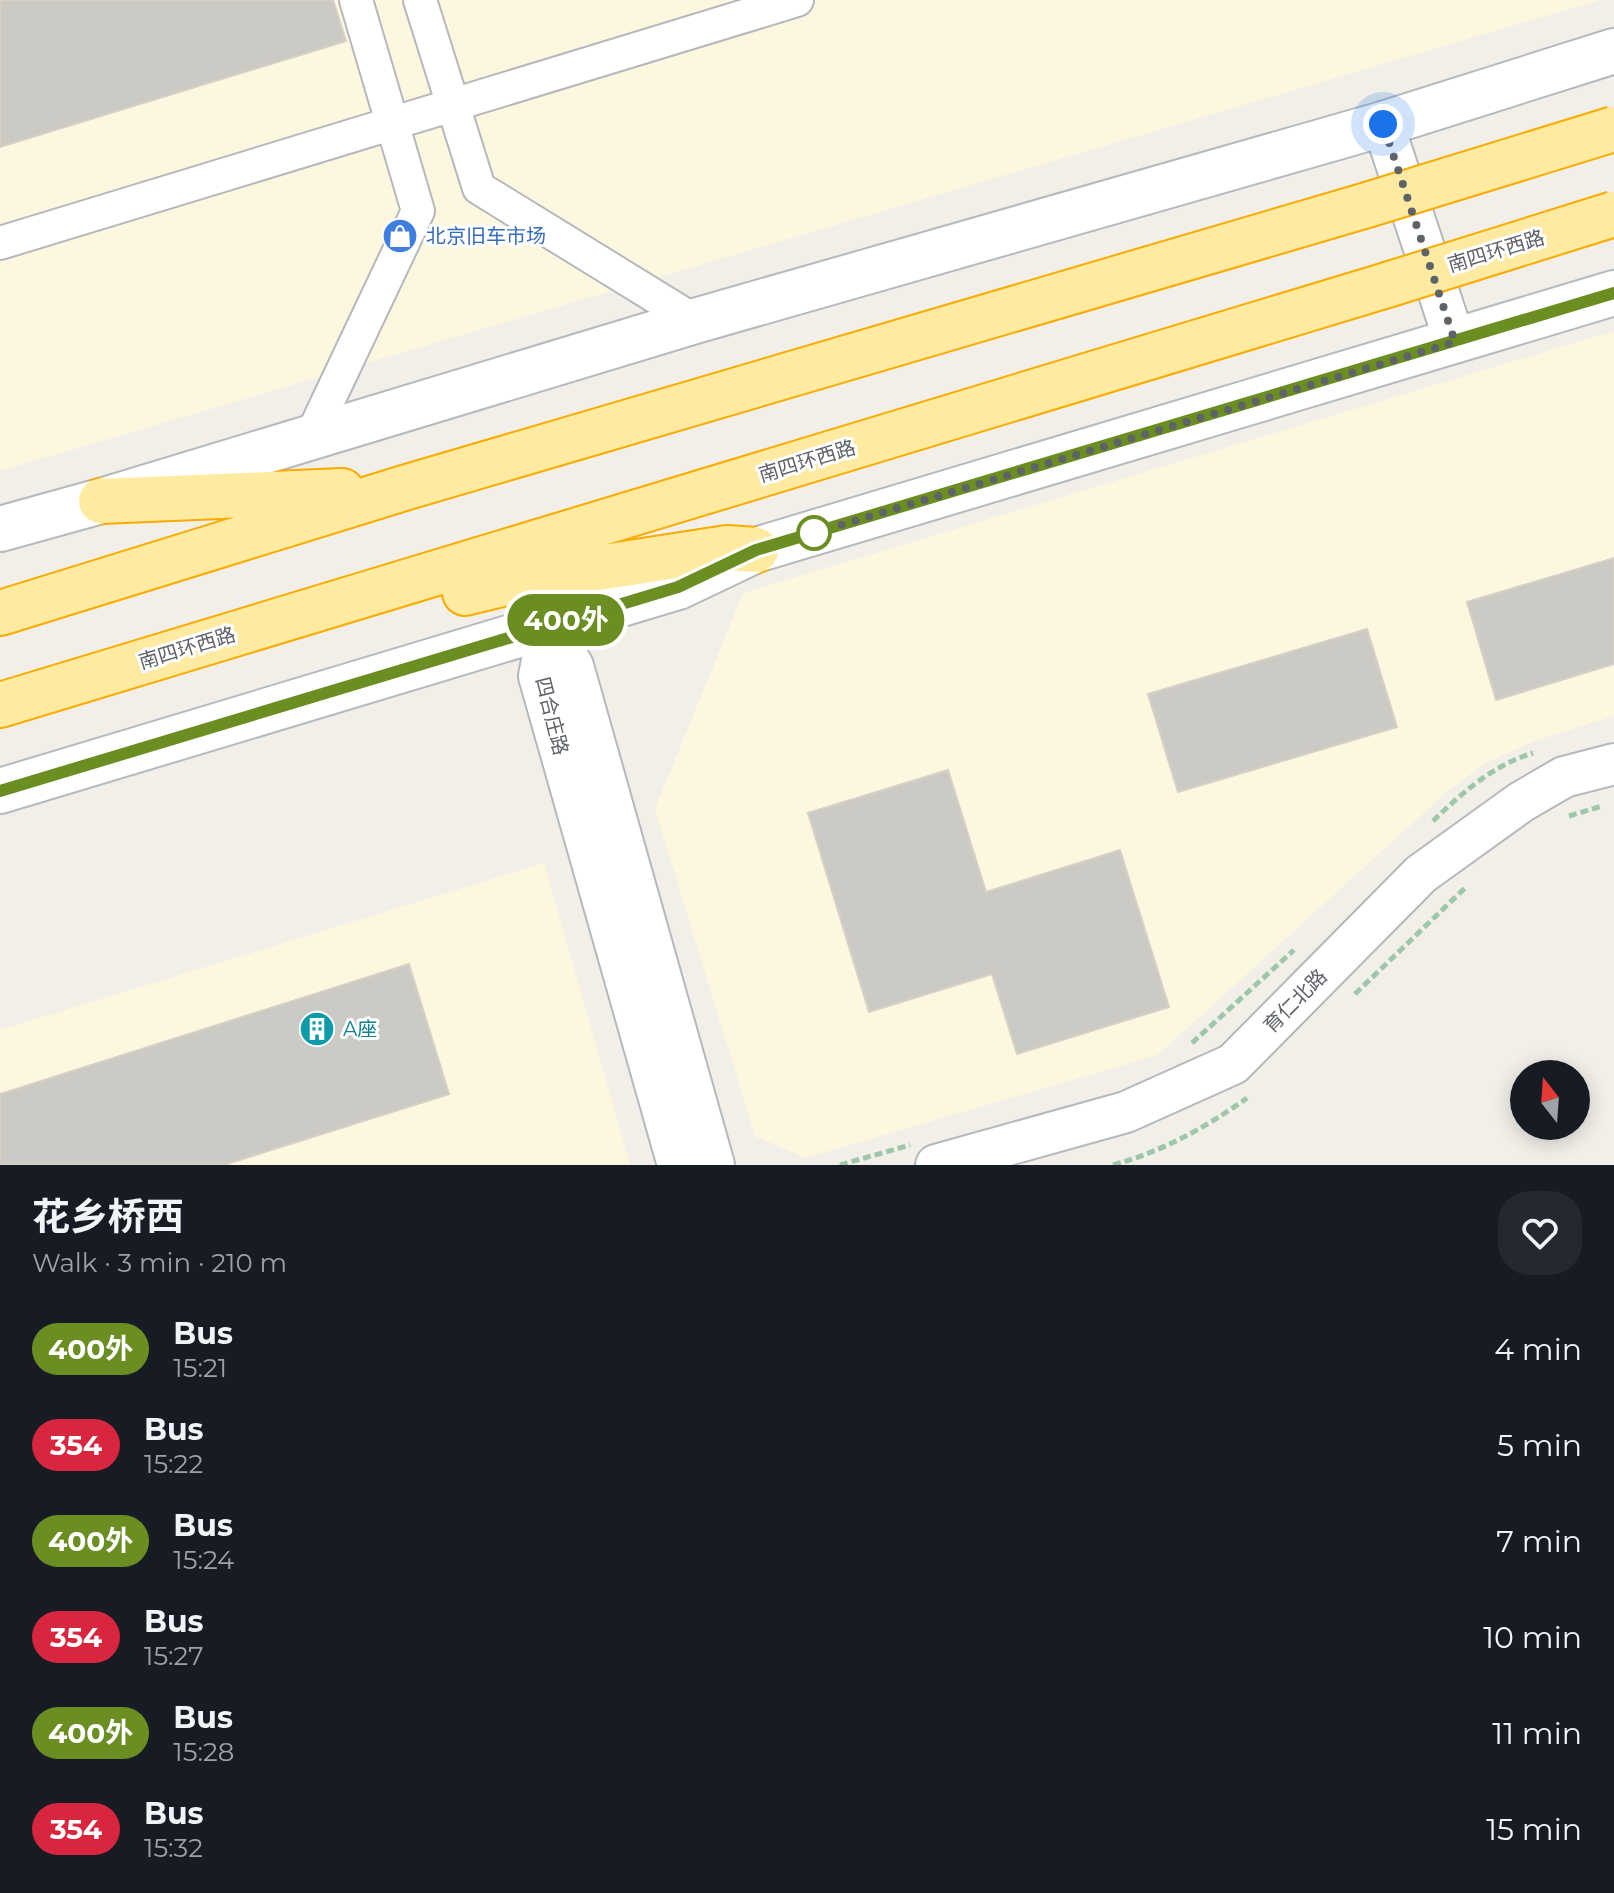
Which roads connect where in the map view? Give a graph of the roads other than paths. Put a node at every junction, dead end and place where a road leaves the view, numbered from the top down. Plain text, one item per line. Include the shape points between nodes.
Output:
1 (356, 0) edge
2 (420, 0) edge
3 (797, 0) edge
4 (1614, 51) edge
5 (453, 104) junction
6 (392, 123) junction
7 (1383, 124) junction
8 (1614, 129) edge
9 (1614, 214) edge
10 (0, 243) edge
11 (1614, 293) edge
12 (695, 321) junction
13 (1455, 342) junction
14 (311, 437) junction
15 (404, 488) junction
16 (101, 501) junction
17 (0, 529) edge
18 (756, 550) junction
19 (0, 613) edge
20 (280, 620) junction
21 (549, 626) junction
22 (0, 705) edge
23 (1614, 764) edge
24 (1614, 775) edge
25 (0, 791) edge
26 (925, 1154) edge
27 (678, 1165) edge
28 (714, 1165) edge
29 (1036, 1165) edge

1 - 6 street
2 - 5 street
3 - 5 street
4 - 7 main road
5 - 6 street
5 - 12 street via 479,188
6 - 10 street
6 - 14 street via 418,211
7 - 12 main road
7 - 13 street
8 - 15 highway, bridge
9 - 20 highway, 南四环西路, bridge
11 - 13 main road
12 - 14 main road
13 - 18 main road
14 - 16 main road
15 - 16 highway
15 - 19 highway
16 - 17 main road
18 - 20 highway via 727,548 514,581 435,600
18 - 21 main road via 678,587
20 - 22 highway, 南四环西路
21 - 25 main road
21 - 27 street, 四合庄路 via 539,676
21 - 28 street, 四合庄路 via 573,666
23 - 26 street, 育仁北路 via 1564,777 1421,874 1233,1064 1126,1112
24 - 29 street, 育仁北路 via 1574,789 1432,884 1240,1079 1135,1137

